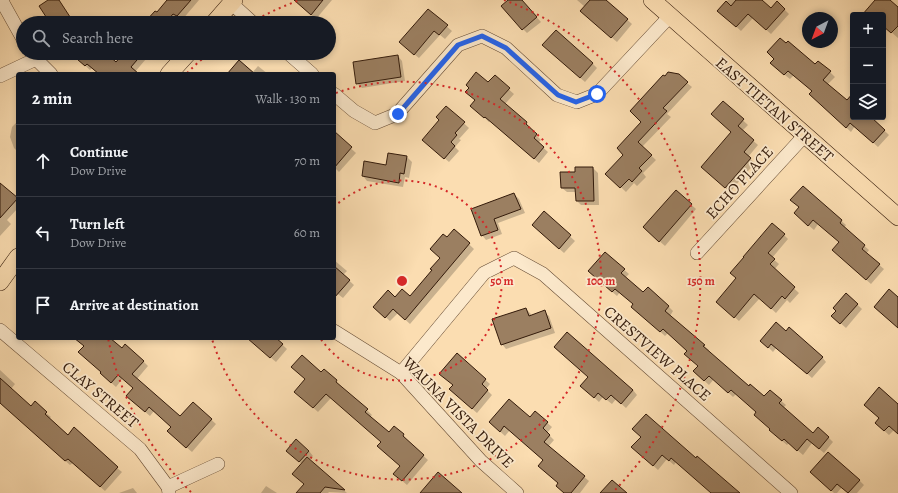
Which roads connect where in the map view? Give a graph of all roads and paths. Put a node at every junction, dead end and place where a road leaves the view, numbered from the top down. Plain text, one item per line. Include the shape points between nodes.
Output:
1 (2, 0) edge
2 (652, 0) edge
3 (232, 2) edge
4 (220, 16) edge
5 (246, 16) edge
6 (670, 16) junction
7 (16, 26) edge
8 (27, 60) edge
9 (38, 60) edge
10 (182, 60) edge
11 (296, 60) edge
12 (49, 72) edge
13 (171, 72) edge
14 (310, 72) edge
15 (0, 76) edge
16 (336, 96) edge
17 (805, 135) junction
18 (898, 217) edge
19 (697, 253) dead end
20 (16, 260) edge
21 (0, 282) edge
22 (0, 330) edge
23 (336, 331) edge
24 (401, 374) junction
25 (218, 464) dead end
26 (168, 490) edge
27 (517, 493) edge
28 (791, 493) edge

1 - 7 street
2 - 6 main road, EAST TIETAN STREET
3 - 4 main road
3 - 5 street
6 - 16 street via 597,94 576,102 558,95 506,48 482,36 458,45 398,114 375,123 354,111
6 - 17 main road, EAST TIETAN STREET
8 - 15 street
9 - 12 street
10 - 13 main road
11 - 14 street
17 - 18 main road, EAST TIETAN STREET
17 - 19 street, ECHO PLACE
20 - 21 main road
22 - 26 street, CLAY STREET via 140,449
23 - 24 street, WAUNA VISTA DRIVE
24 - 27 street, WAUNA VISTA DRIVE via 481,461
24 - 28 street, CRESTVIEW PLACE via 484,273 514,258 543,274
25 - 26 street

